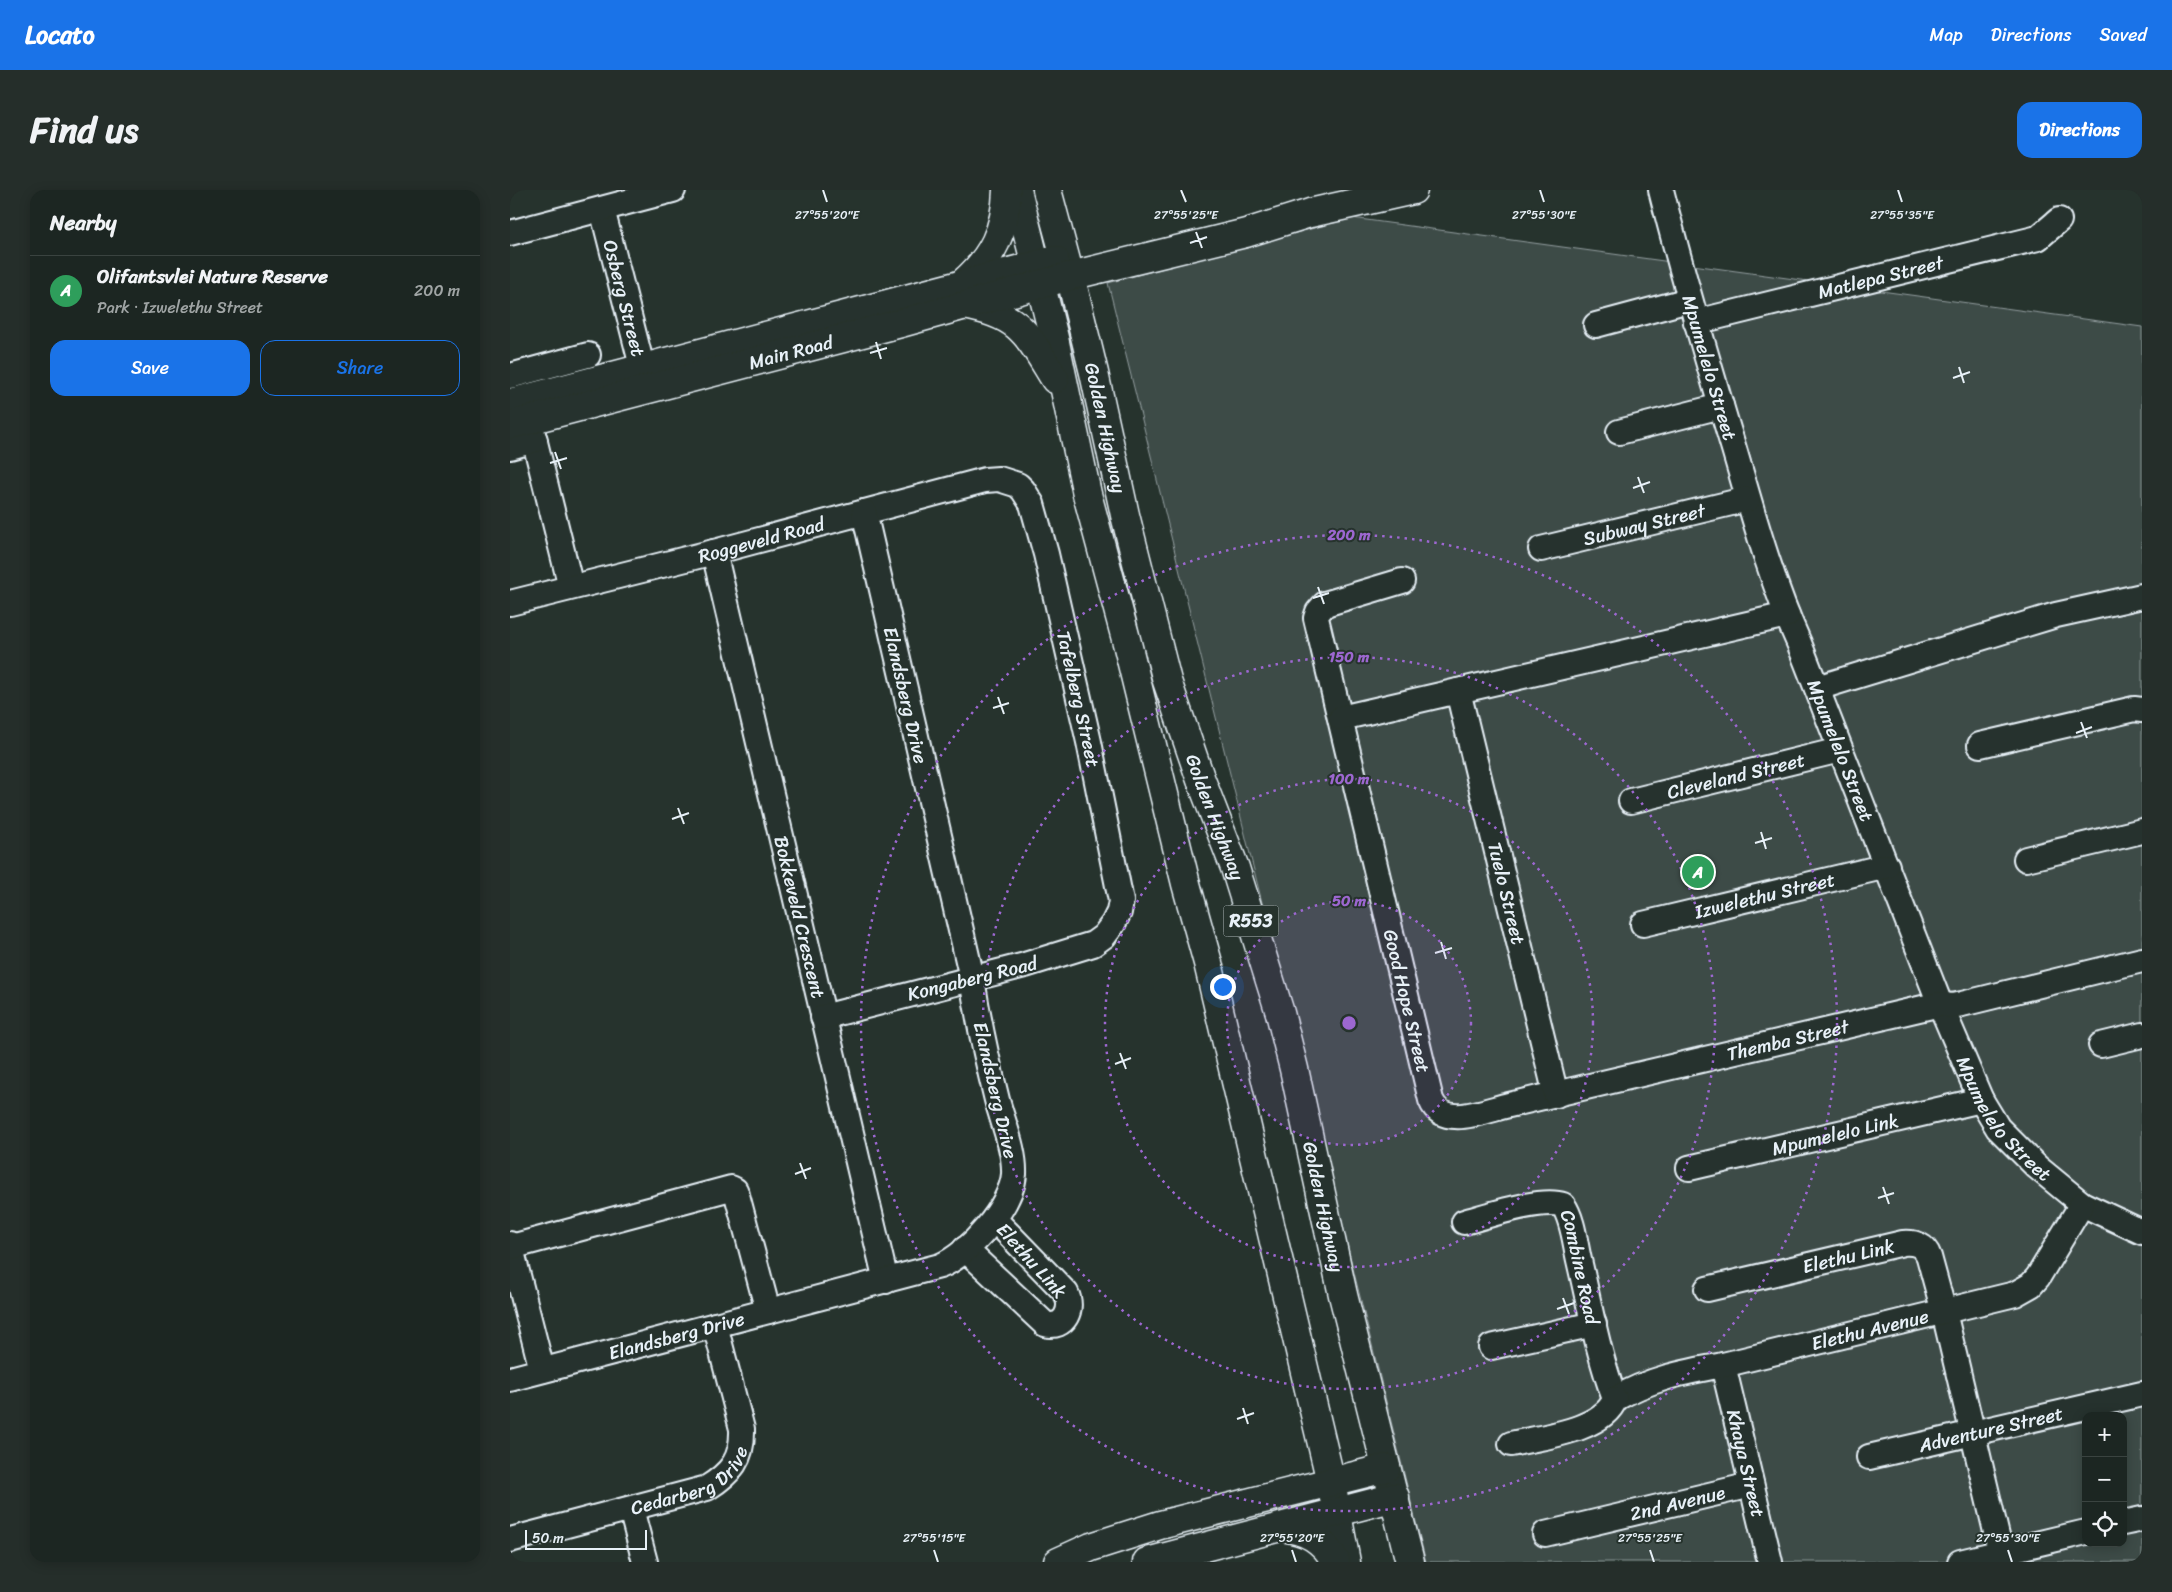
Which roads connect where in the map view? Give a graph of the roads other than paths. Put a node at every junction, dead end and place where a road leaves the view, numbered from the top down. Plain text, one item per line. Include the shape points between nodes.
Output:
1 (673, 190) edge
2 (1007, 190) edge
3 (1016, 190) edge
4 (1047, 190) edge
5 (1413, 190) edge
6 (1661, 190) edge
7 (602, 209) junction
8 (2060, 220) dead end
9 (510, 233) edge
10 (1068, 266) junction
11 (1039, 274) junction
12 (962, 296) junction
13 (1693, 311) junction
14 (1596, 325) dead end
15 (588, 355) dead end
16 (510, 376) edge
17 (644, 378) junction
18 (1066, 398) junction
19 (1721, 406) junction
20 (522, 417) edge
21 (1619, 432) dead end
22 (510, 447) edge
23 (1010, 482) joint
24 (1748, 499) junction
25 (864, 512) junction
26 (1541, 549) dead end
27 (714, 552) junction
28 (1402, 581) dead end
29 (571, 586) junction
30 (2142, 596) edge
31 (510, 603) edge
32 (1787, 615) junction
33 (1817, 688) junction
34 (1458, 691) junction
35 (2142, 710) edge
36 (1341, 718) junction
37 (1980, 745) dead end
38 (1840, 750) junction
39 (1631, 801) dead end
40 (2142, 832) edge
41 (2026, 859) dead end
42 (1887, 866) junction
43 (1113, 924) joint
44 (1643, 924) dead end
45 (2142, 960) edge
46 (972, 978) junction
47 (1940, 1004) junction
48 (823, 1016) junction
49 (2142, 1035) edge
50 (2101, 1045) dead end
51 (1556, 1094) junction
52 (1981, 1100) junction
53 (1434, 1107) joint
54 (1689, 1168) dead end
55 (2082, 1204) junction
56 (994, 1219) junction
57 (1464, 1222) dead end
58 (2142, 1232) edge
59 (510, 1246) edge
60 (965, 1249) junction
61 (886, 1281) junction
62 (1707, 1289) dead end
63 (768, 1311) junction
64 (1944, 1312) junction
65 (1594, 1324) junction
66 (715, 1325) junction
67 (1491, 1347) dead end
68 (1723, 1365) junction
69 (542, 1370) junction
70 (510, 1379) edge
71 (2142, 1394) edge
72 (1615, 1399) junction
73 (1972, 1433) junction
74 (1511, 1444) dead end
75 (1869, 1457) dead end
76 (1386, 1468) junction
77 (1331, 1482) junction
78 (1751, 1486) junction
79 (1394, 1497) junction
80 (631, 1509) junction
81 (1338, 1513) junction
82 (2142, 1519) edge
83 (2127, 1522) edge
84 (1281, 1527) junction
85 (2082, 1533) edge
86 (1545, 1534) dead end
87 (510, 1540) edge
88 (2001, 1553) junction
89 (645, 1562) edge
90 (1058, 1562) edge
91 (1147, 1562) edge
92 (1336, 1562) edge
93 (1346, 1562) edge
94 (1410, 1562) edge
95 (1770, 1562) edge
96 (1960, 1562) edge

1 - 7 street
2 - 12 main road via 1004,216 993,249
3 - 11 main road, Golden Highway / R553
4 - 10 main road, Golden Highway / R553
5 - 10 main road, Main Road via 1310,214 1234,220
6 - 13 street, Mpumelelo Street
7 - 9 street
7 - 17 street, Osberg Street
8 - 13 street, Matlepa Street via 2038,238
10 - 11 main road, Main Road
10 - 76 main road, Golden Highway / R553 via 1124,514 1167,681 1200,780 1235,868 1280,1013 1343,1295
11 - 12 main road, Main Road
11 - 18 main road, Golden Highway / R553
12 - 17 main road, Main Road via 892,326
12 - 18 main road via 1013,322 1029,336
13 - 14 street, Matlepa Street
13 - 19 street, Mpumelelo Street
15 - 16 street
17 - 20 main road, Main Road
18 - 77 main road, Golden Highway / R553 via 1087,494 1208,962
19 - 21 street
19 - 24 street, Mpumelelo Street
20 - 22 street
20 - 29 street
23 - 25 street, Roggeveld Road via 985,480
23 - 43 street, Tafelberg Street via 1028,496 1046,554 1121,901 1120,912
24 - 26 street, Subway Street
24 - 32 street, Mpumelelo Street
25 - 27 street, Roggeveld Road
25 - 46 street, Elandsberg Drive
27 - 29 street, Roggeveld Road
27 - 48 street, Bokkeveld Crescent
28 - 36 street, Good Hope Street via 1325,604 1318,612 1317,621
29 - 31 street, Roggeveld Road
30 - 33 street via 2056,615
32 - 33 street, Mpumelelo Street
32 - 34 street
33 - 38 street, Mpumelelo Street
34 - 36 street
34 - 51 street, Tuelo Street
35 - 37 street via 2134,709
36 - 53 street, Good Hope Street
38 - 39 street, Cleveland Street
38 - 42 street, Mpumelelo Street
40 - 41 street
42 - 44 street, Izwelethu Street
42 - 47 street, Mpumelelo Street
43 - 46 street, Kongaberg Road via 1093,944
45 - 47 street, Themba Street via 1962,1004
46 - 48 street, Kongaberg Road
46 - 56 street, Elandsberg Drive via 979,1022 1014,1167 1008,1194
47 - 51 street, Themba Street
47 - 52 street, Mpumelelo Street
48 - 61 street, Bokkeveld Crescent
49 - 50 street
51 - 53 street, Themba Street via 1456,1116 1445,1115
52 - 54 street, Mpumelelo Link
52 - 55 street, Mpumelelo Street via 1998,1128
55 - 58 street, Mpumelelo Street
55 - 64 street, Elethu Avenue via 2031,1286 2003,1298
56 - 60 street, Elandsberg Drive
56 - 60 street, Elethu Link via 1066,1293 1070,1310 1065,1319 1054,1325 1044,1324
57 - 65 street, Combine Road via 1540,1204 1552,1202 1563,1205 1572,1229
59 - 63 street via 731,1188 737,1195
59 - 69 street
60 - 61 street, Elandsberg Drive via 950,1262
61 - 63 street, Elandsberg Drive
62 - 64 street, Elethu Link via 1909,1243 1926,1251
63 - 66 street, Elandsberg Drive
64 - 68 street, Elethu Avenue
64 - 73 street, Elethu Link
65 - 67 street
65 - 72 street, Combine Road via 1598,1349
66 - 69 street, Elandsberg Drive
66 - 80 street, Cedarberg Drive via 742,1429 740,1454 727,1474 707,1488
68 - 72 street, Elethu Avenue via 1660,1378
68 - 78 street, Khaya Street
69 - 70 street, Elandsberg Drive
71 - 73 street, Adventure Street
72 - 74 street via 1608,1412 1590,1423
73 - 75 street, Adventure Street
73 - 88 street, Elethu Link
76 - 77 main road
76 - 79 main road, Golden Highway / R553
77 - 81 main road, Golden Highway / R553
77 - 90 main road via 1152,1528 1090,1547
78 - 86 street, 2nd Avenue
78 - 95 street, Khaya Street
79 - 81 main road
79 - 94 main road, Golden Highway / R553
80 - 87 street, Cedarberg Drive
80 - 89 street
81 - 84 main road
81 - 93 main road, Golden Highway / R553
82 - 83 street
84 - 91 main road
84 - 92 main road via 1314,1536
85 - 88 street
88 - 96 street

